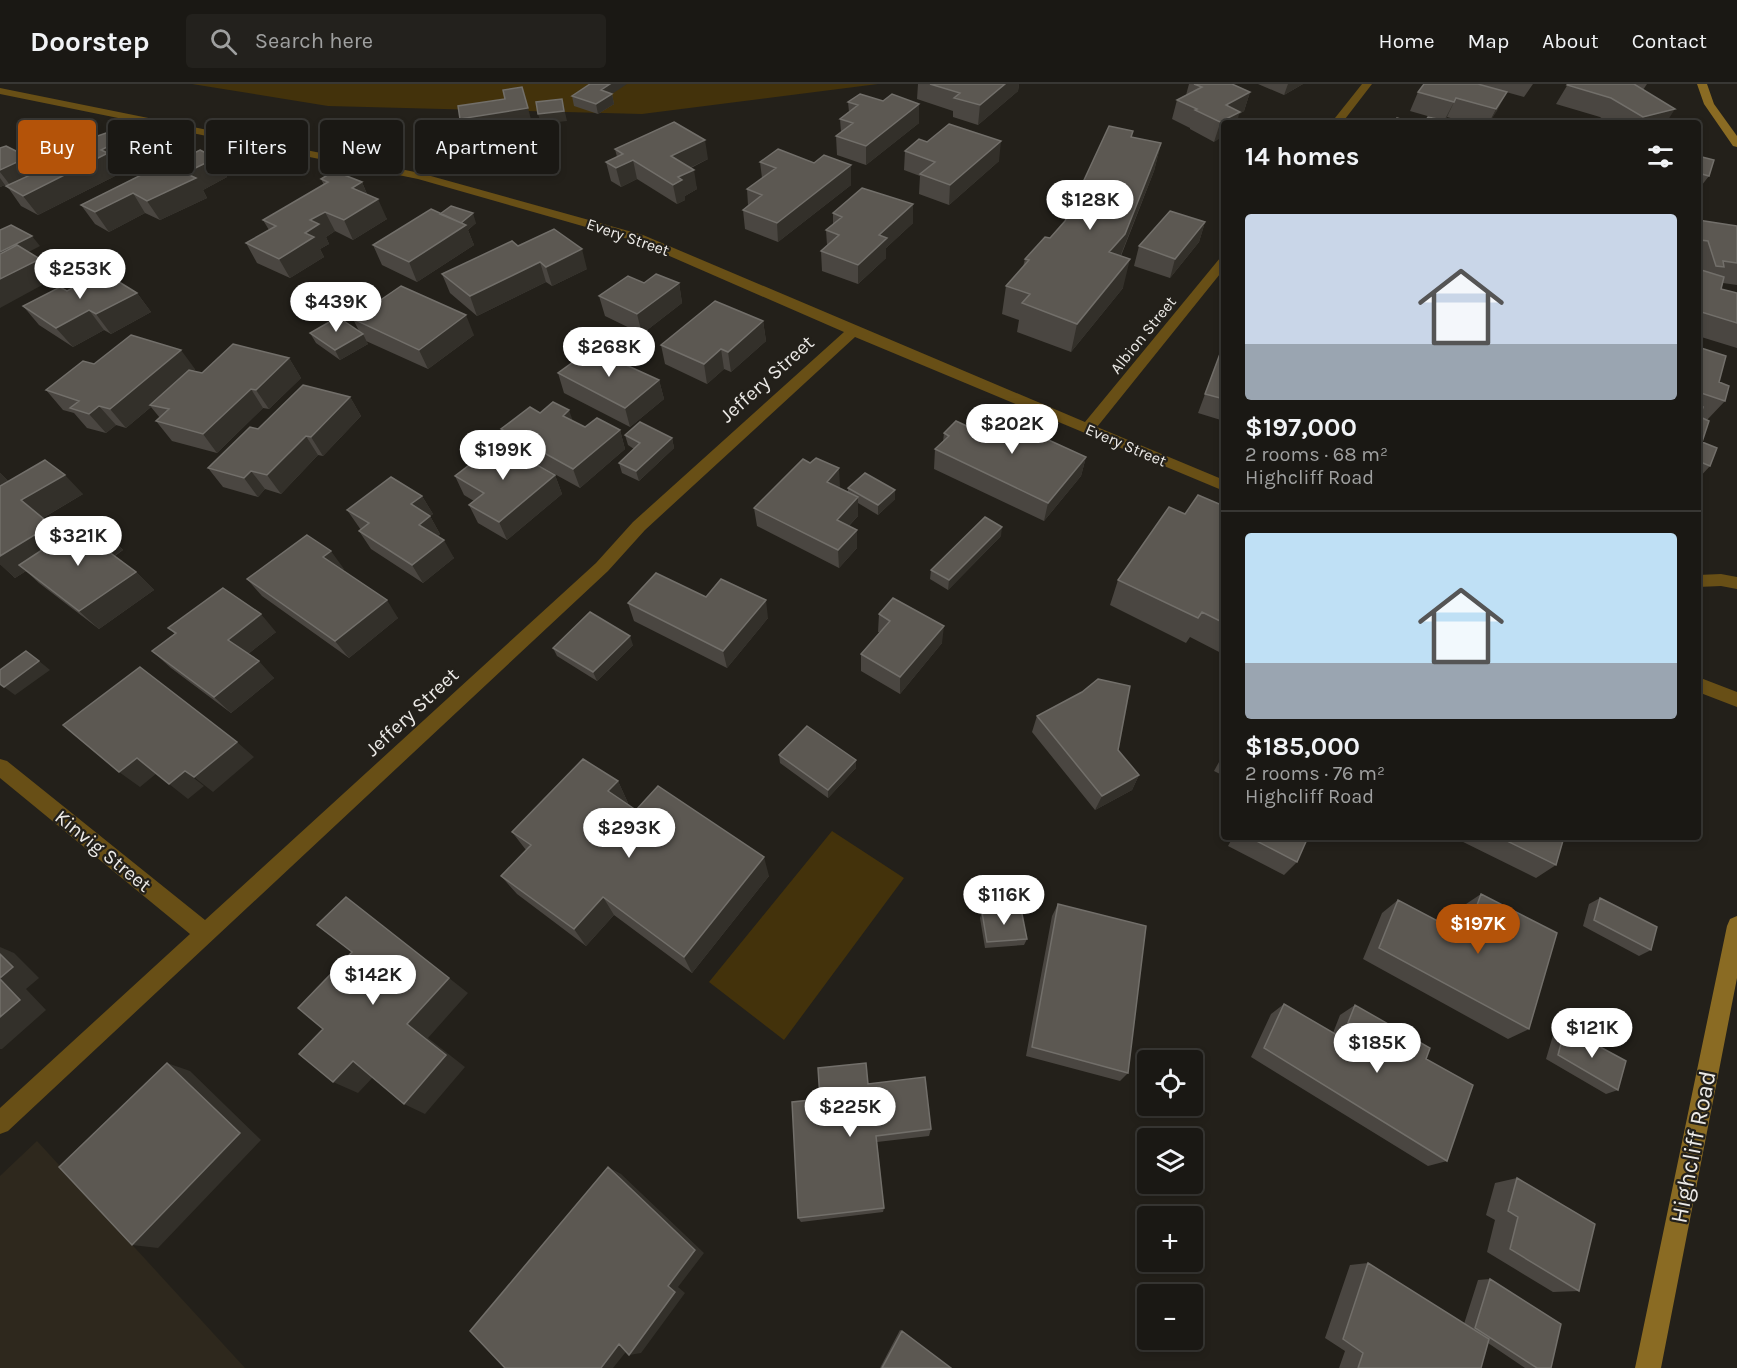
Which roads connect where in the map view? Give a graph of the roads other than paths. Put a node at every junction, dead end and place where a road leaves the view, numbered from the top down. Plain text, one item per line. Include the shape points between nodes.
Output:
1 (1367, 84) edge
2 (1702, 84) edge
3 (0, 91) edge
4 (1338, 120) edge
5 (1737, 144) edge
6 (1221, 265) edge
7 (852, 331) junction
8 (1088, 429) junction
9 (1221, 485) edge
10 (1701, 581) edge
11 (1737, 582) edge
12 (1701, 685) edge
13 (1737, 700) edge
14 (0, 767) edge
15 (1737, 926) edge
16 (206, 934) junction
17 (0, 1123) edge
18 (1648, 1368) edge

1 - 4 street
2 - 5 main road via 1709,104
3 - 7 street, Every Street via 398,171 573,219 639,238
6 - 8 street, Albion Street
7 - 8 street, Every Street
7 - 16 street, Jeffery Street
8 - 9 street, Every Street
10 - 11 street
12 - 13 street
14 - 16 street, Kinvig Street
15 - 18 main road, Highcliff Road
16 - 17 street, Jeffery Street

